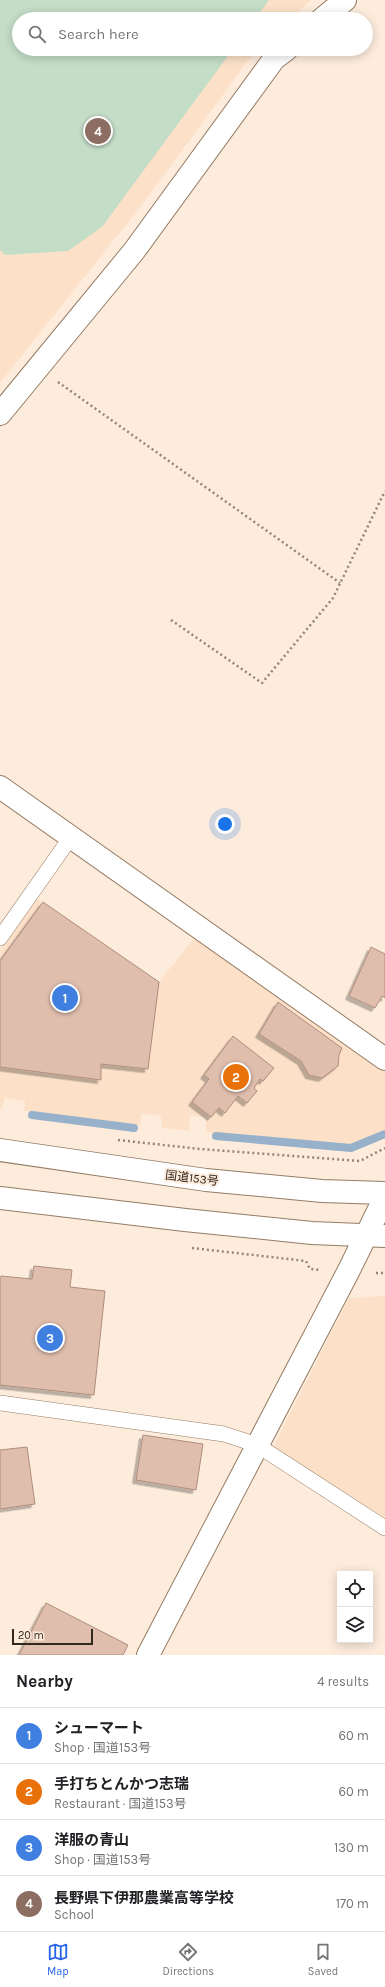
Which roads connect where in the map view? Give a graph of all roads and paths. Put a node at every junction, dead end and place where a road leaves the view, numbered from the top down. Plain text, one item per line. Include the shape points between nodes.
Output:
1 (344, 0) edge
2 (330, 12) edge
3 (278, 56) edge
4 (38, 368) junction
5 (0, 414) edge
6 (385, 492) edge
7 (340, 583) junction
8 (172, 620) dead end
9 (0, 787) edge
10 (71, 837) junction
11 (0, 938) edge
12 (385, 1059) edge
13 (113, 1139) dead end
14 (385, 1148) edge
15 (0, 1150) edge
16 (385, 1193) edge
17 (0, 1198) edge
18 (385, 1198) edge
19 (376, 1236) edge
20 (0, 1403) edge
21 (257, 1445) junction
22 (385, 1528) edge
23 (148, 1655) edge

1 - 2 main road
3 - 4 main road via 134,251
4 - 5 main road
4 - 7 path
6 - 7 path
7 - 8 path via 333,598 262,684
9 - 10 main road
10 - 11 lane
10 - 12 main road
13 - 14 path via 200,1149 360,1161
15 - 16 main road, 国道153号 via 206,1180 322,1191
17 - 19 main road via 185,1220
18 - 19 main road
19 - 21 main road
20 - 21 lane via 224,1434
21 - 22 lane
21 - 23 main road

